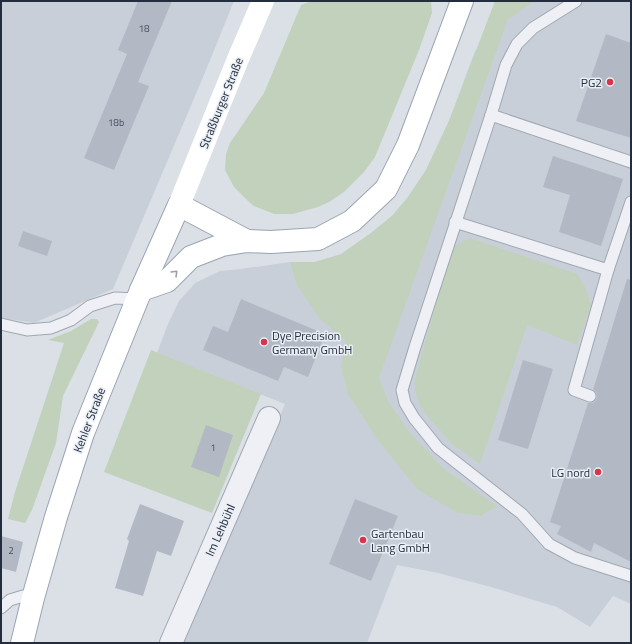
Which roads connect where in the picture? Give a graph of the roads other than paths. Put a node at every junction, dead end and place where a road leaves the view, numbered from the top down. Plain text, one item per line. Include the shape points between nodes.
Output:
1 (263, 1) edge
2 (462, 1) edge
3 (576, 1) edge
4 (491, 115) junction
5 (631, 162) edge
6 (631, 202) edge
7 (179, 205) junction
8 (455, 222) junction
9 (247, 241) junction
10 (608, 270) junction
11 (140, 294) junction
12 (1, 324) edge
13 (590, 396) dead end
14 (269, 418) dead end
15 (631, 576) edge
16 (33, 598) junction
17 (1, 608) edge
18 (22, 643) edge
19 (171, 643) edge

1 - 7 main road, Straßburger Straße
2 - 9 main road via 408,145 386,189 352,221 318,239
3 - 4 lane via 533,28 517,44 506,65
4 - 5 lane
4 - 8 lane
6 - 10 lane
7 - 9 main road
7 - 11 main road, Kehler Straße
8 - 10 lane
8 - 15 lane via 407,371 402,390 405,403 438,448 522,514 549,544 575,558
11 -> 9 main road via 167,281 191,257 222,245
10 - 13 lane via 574,390
11 - 12 lane via 90,306 71,320 51,328 27,330
11 - 16 main road, Kehler Straße via 83,433
14 - 19 street, Im Lehbühl
16 - 17 lane via 23,596 10,600
16 - 18 main road, Kehler Straße

